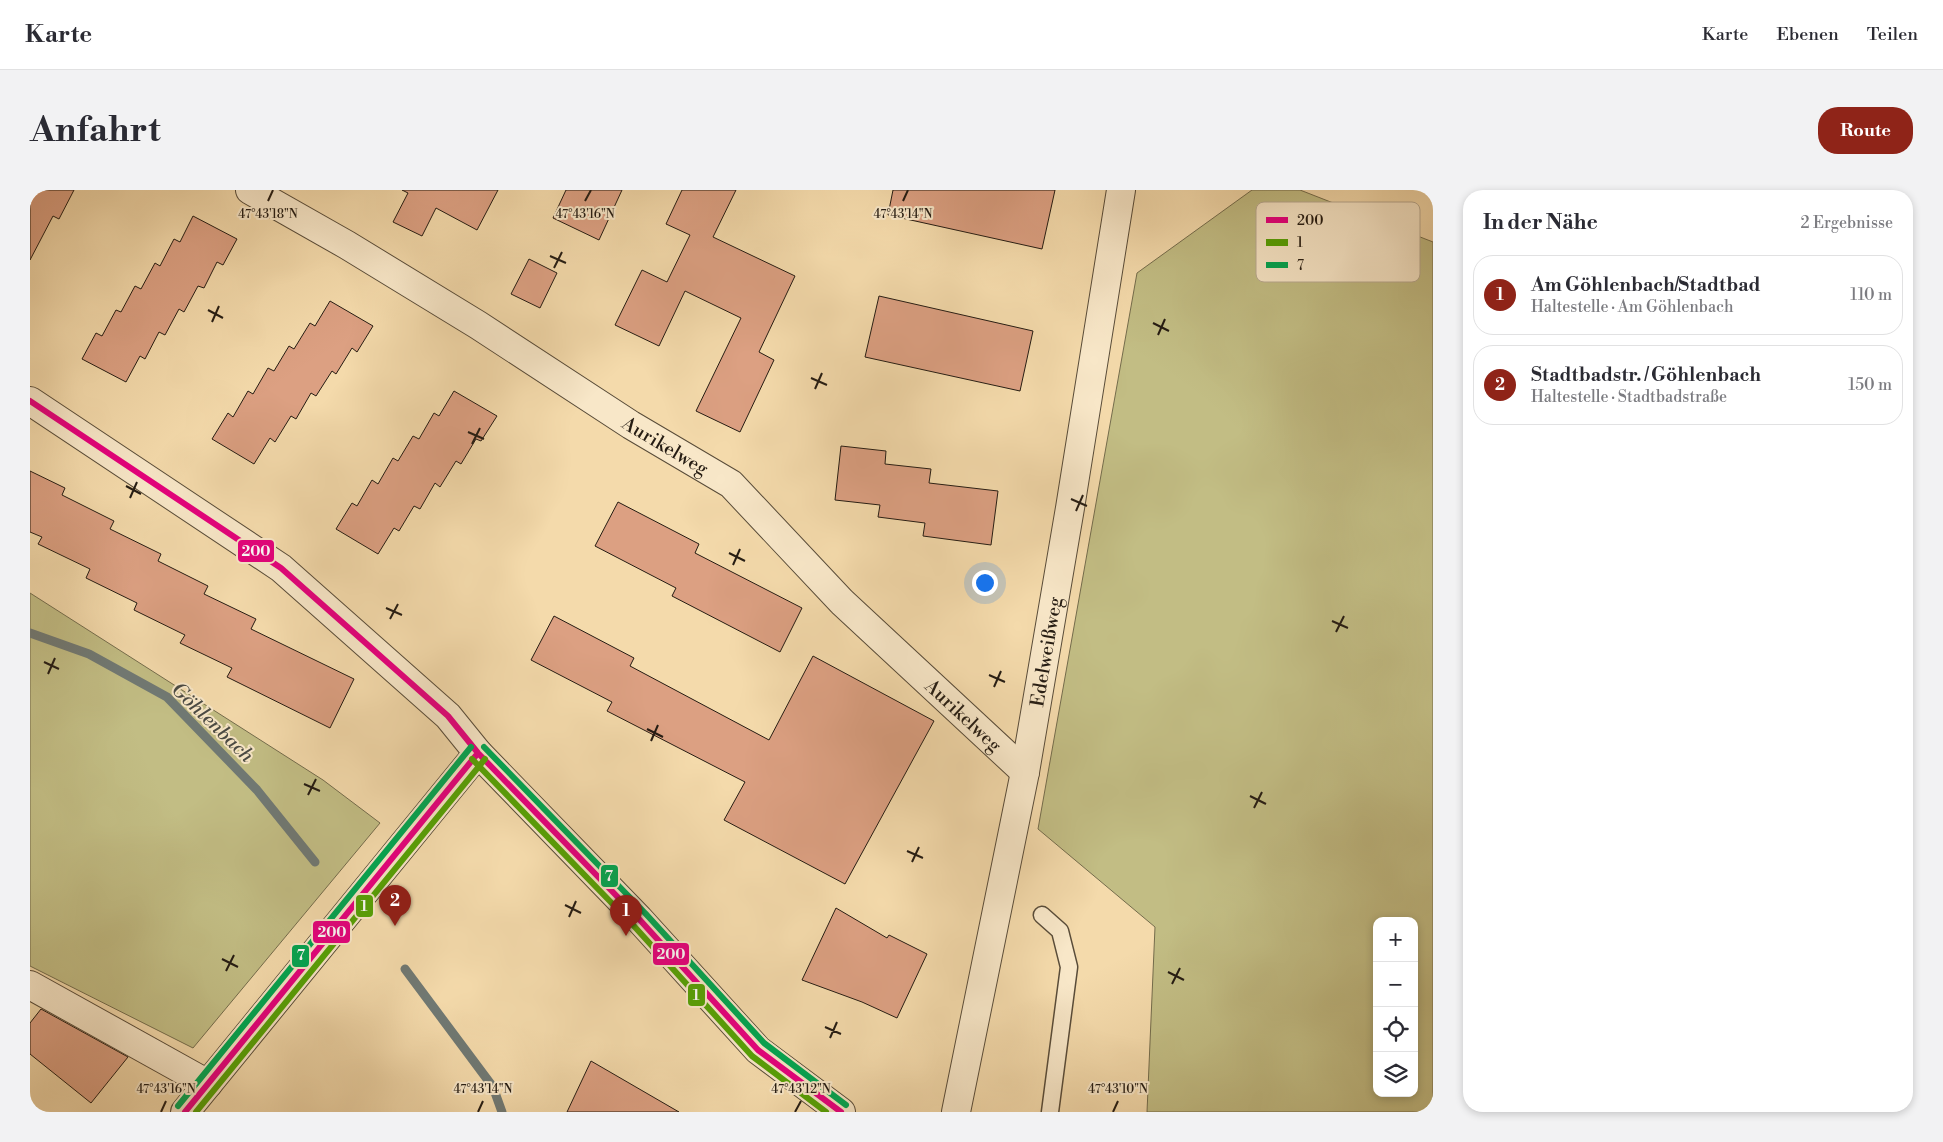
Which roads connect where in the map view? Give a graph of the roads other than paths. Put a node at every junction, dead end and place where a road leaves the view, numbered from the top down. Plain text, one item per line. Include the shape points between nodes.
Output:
1 (250, 190) edge
2 (1121, 190) edge
3 (30, 401) edge
4 (478, 753) junction
5 (1024, 772) junction
6 (1042, 915) dead end
7 (30, 985) edge
8 (208, 1084) junction
9 (185, 1112) edge
10 (842, 1112) edge
11 (956, 1112) edge
12 (1050, 1112) edge

1 - 5 street, Aurikelweg via 347,245 478,325 631,425 732,484 842,602
2 - 5 street, Edelweißweg
3 - 4 street via 281,568 448,716
4 - 8 street
4 - 10 street via 640,919 758,1050
5 - 11 street, Edelweißweg
6 - 12 lane via 1060,931 1069,967
7 - 8 street
8 - 9 street

